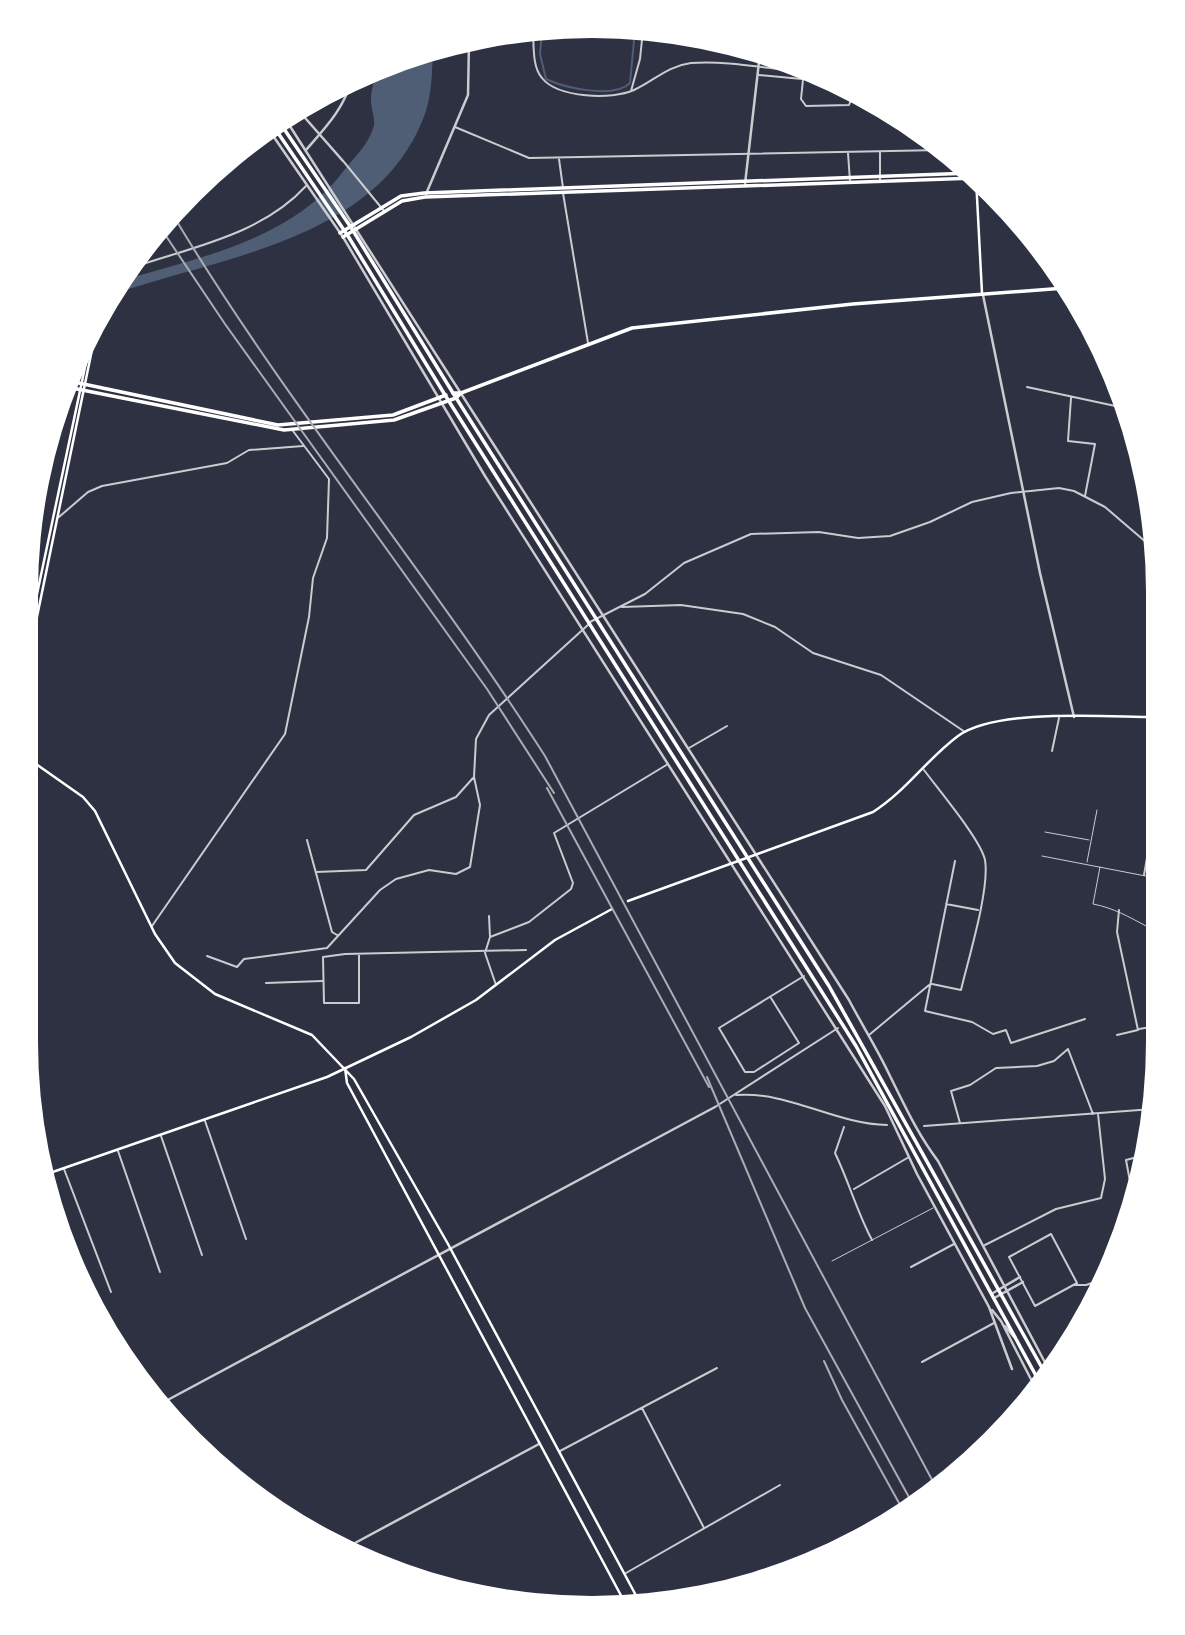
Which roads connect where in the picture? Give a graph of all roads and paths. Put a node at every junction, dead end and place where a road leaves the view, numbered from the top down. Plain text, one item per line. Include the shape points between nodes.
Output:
1 (642, 41) edge
2 (534, 42) edge
3 (469, 52) edge
4 (759, 64) edge
5 (759, 68) junction
6 (774, 69) edge
7 (758, 75) junction
8 (799, 79) edge
9 (803, 80) edge
10 (631, 91) junction
11 (347, 96) edge
12 (850, 103) edge
13 (306, 119) edge
14 (454, 127) junction
15 (291, 128) edge
16 (286, 132) edge
17 (320, 134) junction
18 (279, 136) edge
19 (275, 139) edge
20 (306, 150) junction
21 (926, 150) edge
22 (880, 151) junction
23 (848, 152) junction
24 (748, 154) junction
25 (559, 158) junction
26 (343, 161) joint
27 (955, 174) edge
28 (880, 177) junction
29 (850, 178) junction
30 (960, 178) edge
31 (745, 181) junction
32 (310, 186) junction
33 (563, 191) junction
34 (977, 194) edge
35 (426, 195) junction
36 (382, 209) junction
37 (350, 221) junction
38 (355, 228) junction
39 (344, 234) junction
40 (148, 263) edge
41 (1055, 289) edge
42 (982, 295) junction
43 (588, 344) junction
44 (88, 365) edge
45 (85, 371) edge
46 (80, 383) edge
47 (83, 384) junction
48 (1027, 387) dead end
49 (78, 389) edge
50 (82, 390) junction
51 (453, 393) junction
52 (461, 393) junction
53 (445, 396) junction
54 (439, 398) junction
55 (456, 398) junction
56 (1071, 398) junction
57 (449, 401) junction
58 (442, 404) junction
59 (1114, 406) edge
60 (292, 430) junction
61 (304, 446) junction
62 (1024, 492) junction
63 (1085, 497) junction
64 (58, 519) junction
65 (1144, 540) edge
66 (38, 591) edge
67 (620, 607) junction
68 (38, 613) edge
69 (604, 615) junction
70 (595, 620) junction
71 (589, 623) junction
72 (583, 628) junction
73 (1074, 717) junction
74 (1146, 717) edge
75 (1059, 718) junction
76 (727, 726) dead end
77 (966, 732) junction
78 (688, 749) junction
79 (1052, 751) dead end
80 (668, 763) junction
81 (38, 765) edge
82 (924, 770) junction
83 (474, 777) junction
84 (1097, 810) dead end
85 (1045, 832) dead end
86 (307, 840) dead end
87 (1091, 840) junction
88 (756, 855) junction
89 (1042, 856) dead end
90 (746, 858) junction
91 (740, 860) junction
92 (955, 861) dead end
93 (733, 863) junction
94 (1087, 865) junction
95 (1146, 865) edge
96 (1100, 867) junction
97 (316, 872) junction
98 (1144, 875) joint
99 (628, 901) dead end
100 (946, 904) junction
101 (612, 909) dead end
102 (1119, 910) junction
103 (979, 911) junction
104 (489, 916) dead end
105 (1146, 925) edge
106 (151, 928) junction
107 (338, 936) junction
108 (490, 937) junction
109 (486, 949) junction
110 (526, 950) dead end
111 (359, 954) junction
112 (207, 956) dead end
113 (804, 976) junction
114 (323, 981) junction
115 (266, 983) dead end
116 (931, 984) junction
117 (496, 985) junction
118 (771, 998) junction
119 (1085, 1019) dead end
120 (838, 1028) junction
121 (1146, 1028) edge
122 (1138, 1030) junction
123 (1117, 1035) dead end
124 (869, 1036) junction
125 (345, 1068) junction
126 (736, 1095) junction
127 (715, 1107) joint
128 (1142, 1111) edge
129 (1098, 1113) junction
130 (1093, 1114) junction
131 (204, 1120) junction
132 (960, 1123) junction
133 (887, 1125) dead end
134 (924, 1126) dead end
135 (844, 1127) dead end
136 (160, 1135) junction
137 (118, 1150) junction
138 (910, 1157) junction
139 (1134, 1158) edge
140 (64, 1168) junction
141 (54, 1172) edge
142 (1130, 1177) edge
143 (852, 1190) junction
144 (935, 1207) junction
145 (246, 1239) dead end
146 (872, 1240) junction
147 (955, 1243) junction
148 (984, 1246) junction
149 (450, 1248) junction
150 (438, 1253) junction
151 (202, 1255) dead end
152 (832, 1261) dead end
153 (911, 1268) dead end
154 (160, 1272) dead end
155 (1020, 1277) junction
156 (1023, 1282) junction
157 (1091, 1283) edge
158 (1073, 1285) junction
159 (1006, 1286) junction
160 (1008, 1290) junction
161 (111, 1292) dead end
162 (997, 1294) junction
163 (989, 1307) junction
164 (1001, 1321) junction
165 (995, 1323) junction
166 (1014, 1337) junction
167 (1047, 1359) edge
168 (922, 1362) dead end
169 (1041, 1367) edge
170 (717, 1368) dead end
171 (1012, 1369) dead end
172 (1035, 1375) edge
173 (1032, 1380) edge
174 (169, 1399) edge
175 (642, 1407) junction
176 (539, 1444) junction
177 (559, 1452) junction
178 (780, 1485) dead end
179 (704, 1528) junction
180 (355, 1543) edge
181 (625, 1574) junction
182 (636, 1594) edge
183 (621, 1595) edge

1 - 10 street
2 - 10 street via 537,70 550,84 604,97
3 - 14 street via 468,95
4 - 5 street
5 - 6 street
5 - 7 street
5 - 10 street via 693,63 661,72
7 - 8 street
7 - 24 street
9 - 12 street via 801,99 806,106
11 - 17 street
13 - 17 street
14 - 25 street via 520,155
14 - 35 street
15 - 20 street
16 - 37 main road
17 - 20 street
17 - 26 street
18 - 32 main road
19 - 32 street
20 - 37 street
21 - 22 street
22 - 23 street
22 - 28 street
23 - 24 street
23 - 29 street
24 - 25 street
24 - 31 street
25 - 33 street
26 - 36 street
27 - 28 main road
28 - 29 main road
28 - 30 main road
29 - 31 main road
31 - 33 main road
32 - 39 main road
32 - 40 street via 289,205 242,232
33 - 35 main road
33 - 43 street
34 - 42 main road
35 - 36 main road
36 - 38 main road
37 - 38 main road
38 - 39 main road
38 - 51 main road
38 - 52 street
39 - 53 main road
39 - 54 street
41 - 42 main road
42 - 43 main road via 632,328
42 - 62 street
43 - 52 main road
44 - 47 main road
45 - 47 main road
46 - 47 main road
47 - 50 main road
47 - 54 main road via 278,425 393,415
48 - 56 street
49 - 50 main road
50 - 60 main road
50 - 64 main road
50 - 66 main road
51 - 52 main road
51 - 53 main road
51 - 55 main road
52 - 55 main road
52 - 69 street
53 - 54 main road
53 - 57 main road
54 - 58 street
55 - 57 main road
55 - 70 main road
56 - 59 street
56 - 63 street via 1068,440 1095,444
57 - 58 main road
57 - 71 main road
58 - 60 main road via 394,420
58 - 72 street
60 - 61 street
61 - 64 street via 249,450 227,463 102,486 88,492
61 - 106 street via 329,479 327,538 313,578 285,734
62 - 63 street via 1059,488
62 - 67 street via 972,502 890,536 751,534 684,563
62 - 73 street
63 - 65 street via 1105,507
64 - 68 main road
67 - 69 street
67 - 77 street via 681,605 743,614 775,627 813,653 881,675
69 - 70 street
69 - 78 street
70 - 71 street
70 - 90 main road
71 - 72 street
71 - 91 main road
72 - 80 street
72 - 83 street via 489,715 476,739
73 - 74 main road
73 - 75 main road
75 - 77 main road via 1008,719
75 - 79 street
76 - 78 street
77 - 82 main road
78 - 88 street
80 - 93 street
80 - 108 street via 554,833 573,883 571,889 539,916
81 - 106 main road via 95,811
82 - 88 main road via 873,812
82 - 103 street via 985,860
83 - 97 street via 456,797 414,815 366,870
83 - 107 street via 480,805 470,867 456,874 429,870 396,879
84 - 87 lane
85 - 87 lane
86 - 97 street
87 - 94 lane
88 - 90 main road
88 - 124 street
89 - 94 lane
90 - 91 main road
90 - 162 main road via 852,1025
91 - 93 main road
91 - 162 main road via 856,1046
92 - 100 street
93 - 99 main road
93 - 113 street
94 - 96 lane
95 - 98 street
96 - 98 lane
96 - 102 lane via 1093,904
97 - 107 street via 332,932
100 - 103 street
100 - 116 street
101 - 117 main road via 555,940
102 - 105 lane
102 - 122 street via 1118,932
103 - 116 street via 961,990
104 - 108 street
106 - 125 main road via 175,963 201,986 312,1035
107 - 112 street via 321,950 244,960 237,967
108 - 109 street
109 - 110 street
109 - 111 street
109 - 117 street
111 - 114 street via 323,957
111 - 114 street via 359,1003 324,1003
113 - 118 street
113 - 120 street
114 - 115 street
116 - 119 street via 925,1011 972,1022 993,1034 1006,1030 1011,1043
116 - 124 street
117 - 125 main road via 411,1037
118 - 118 street via 719,1028 745,1072 754,1072 799,1043
120 - 126 street
120 - 138 street
121 - 122 street
122 - 123 street
124 - 148 street via 920,1137
125 - 131 main road
125 - 149 main road
125 - 150 main road via 346,1083
126 - 127 street
126 - 133 street via 764,1094 833,1116
127 - 149 street
128 - 129 street
129 - 130 street
129 - 148 street via 1105,1179 1101,1198 1056,1209
130 - 132 street
130 - 132 street via 1068,1049 1037,1066 996,1068 951,1091
131 - 136 main road
131 - 145 street
132 - 134 street
135 - 143 street via 835,1153
136 - 137 main road
136 - 151 street
137 - 140 main road
137 - 154 street
138 - 143 street
138 - 144 street
139 - 142 street via 1126,1160
140 - 141 main road
140 - 161 street
143 - 146 street via 856,1211
144 - 146 lane
144 - 147 street
146 - 152 lane
147 - 153 street
147 - 163 street
148 - 159 street
149 - 150 street
149 - 177 main road
150 - 174 street
150 - 176 main road
155 - 156 street
155 - 158 street via 1009,1257 1051,1234 1077,1283
155 - 159 street
156 - 158 street via 1035,1306
156 - 160 street
157 - 158 street
159 - 160 street
159 - 162 street
160 - 162 street
160 - 167 street
162 - 166 main road
162 - 169 main road
163 - 164 street
163 - 165 street
164 - 166 street
164 - 173 street
165 - 168 street
165 - 171 street
166 - 172 main road
170 - 175 street
175 - 177 street
175 - 179 street
176 - 180 street
176 - 183 main road
177 - 181 main road
178 - 179 street
179 - 181 street
181 - 182 main road

